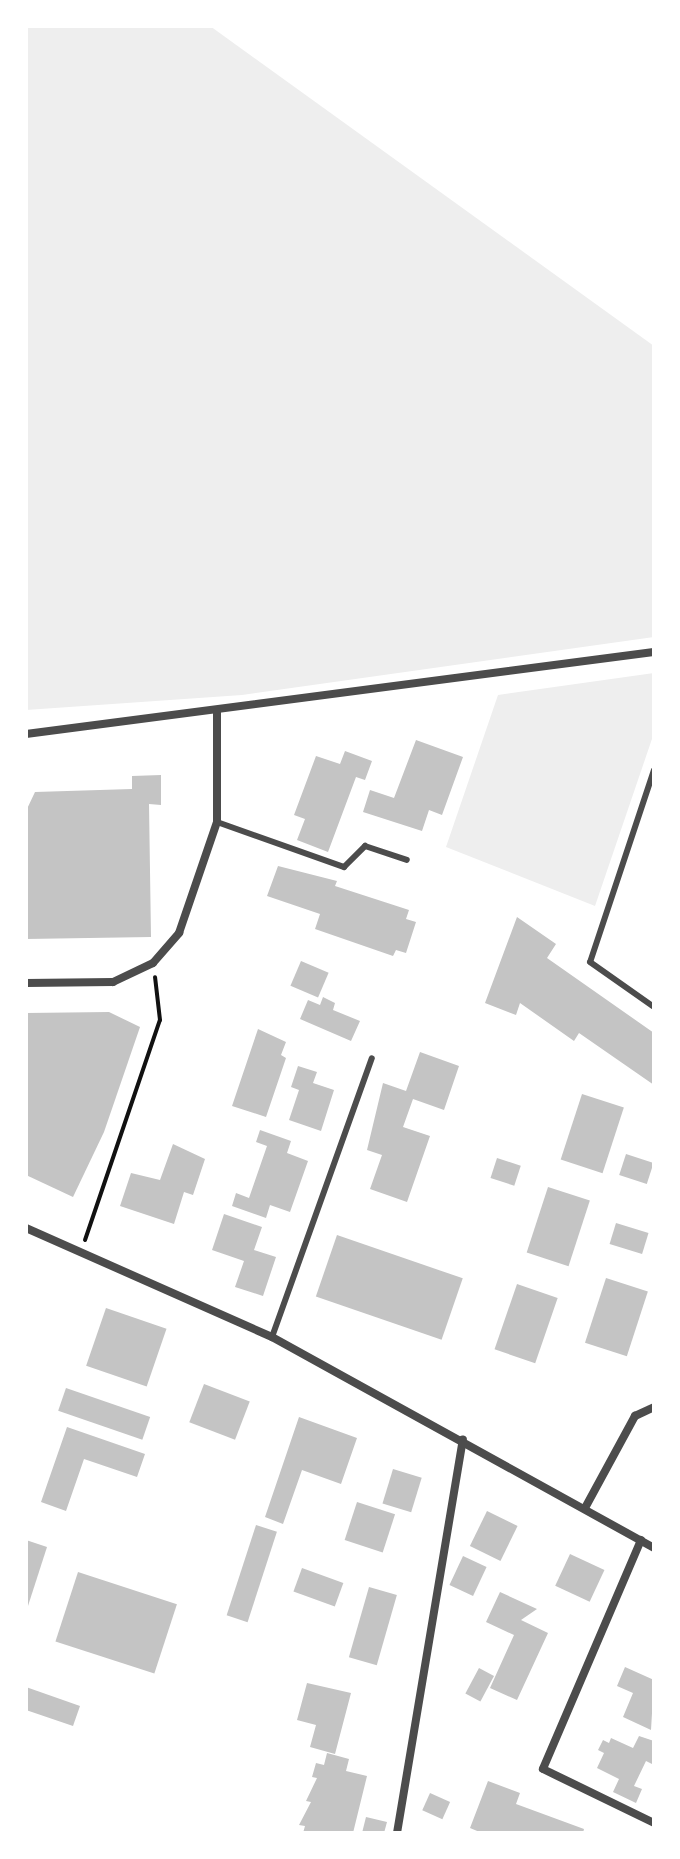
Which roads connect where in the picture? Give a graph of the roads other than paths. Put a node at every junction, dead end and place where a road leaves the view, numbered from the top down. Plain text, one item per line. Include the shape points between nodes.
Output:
1 (654, 652) edge
2 (217, 712) junction
3 (26, 734) edge
4 (654, 770) edge
5 (217, 822) junction
6 (407, 860) dead end
7 (26, 983) edge
8 (654, 1007) edge
9 (372, 1058) dead end
10 (26, 1228) edge
11 (272, 1337) junction
12 (654, 1407) edge
13 (463, 1439) junction
14 (585, 1508) junction
15 (641, 1540) junction
16 (654, 1548) edge
17 (654, 1823) edge
18 (397, 1833) edge

1 - 2 street
2 - 3 street
2 - 5 street
4 - 8 lane via 590,962
5 - 6 lane via 344,867 365,846
5 - 7 street via 179,933 153,963 113,982
9 - 11 lane
10 - 11 street
11 - 13 street
12 - 14 street via 635,1416
13 - 14 street
13 - 18 street
14 - 15 street
15 - 16 street
15 - 17 street via 543,1769

